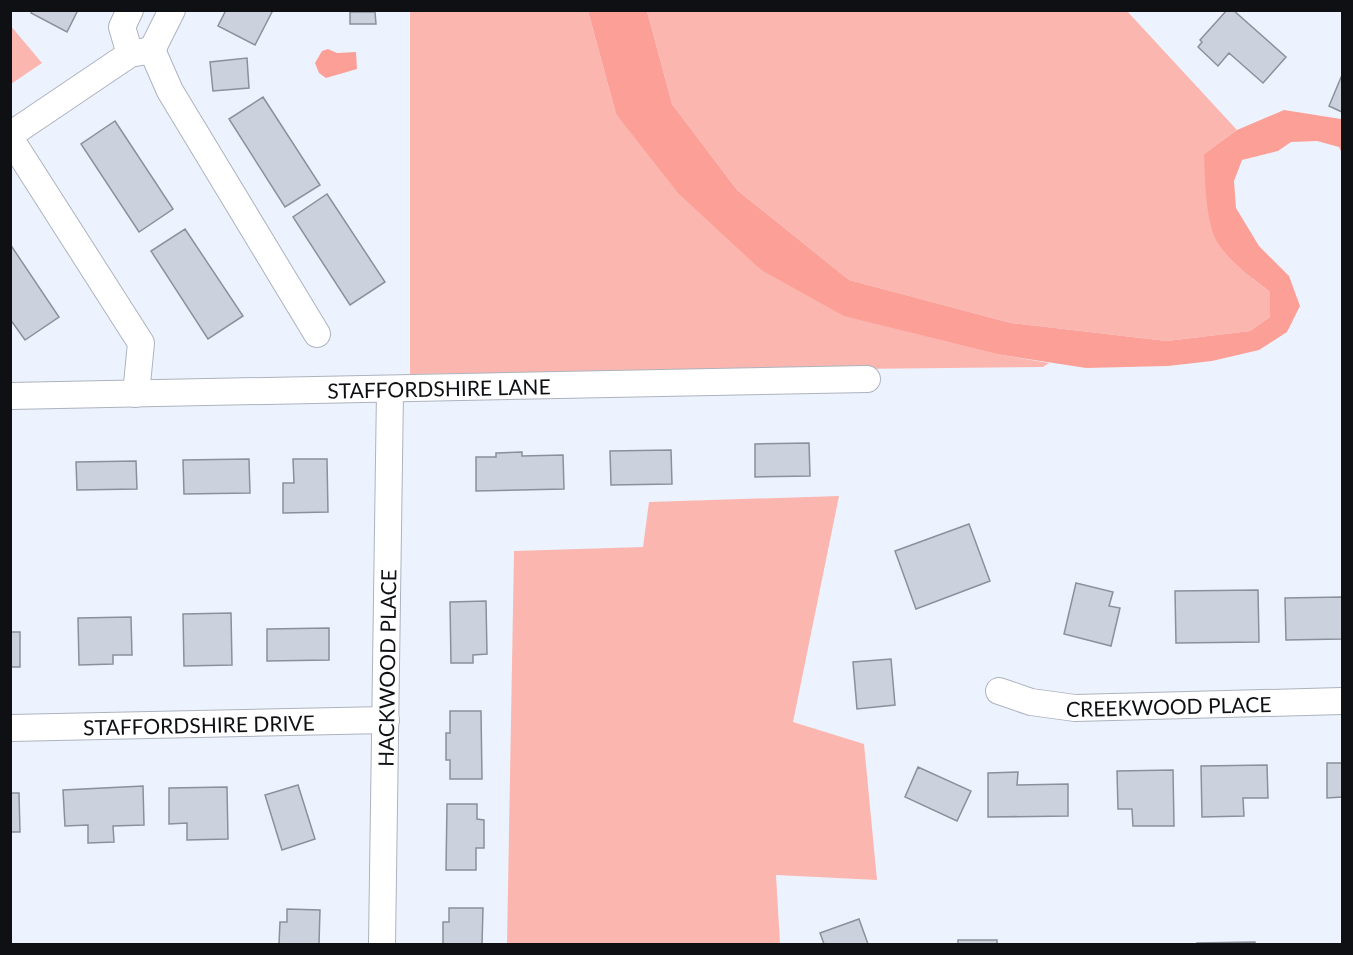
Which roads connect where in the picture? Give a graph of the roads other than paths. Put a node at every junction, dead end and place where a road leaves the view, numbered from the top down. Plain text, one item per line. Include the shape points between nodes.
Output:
1 (130, 10) edge
2 (172, 10) edge
3 (141, 52) junction
4 (10, 136) edge
5 (317, 334) dead end
6 (867, 380) dead end
7 (390, 391) junction
8 (136, 393) junction
9 (10, 396) edge
10 (999, 691) dead end
11 (1342, 701) edge
12 (386, 720) junction
13 (10, 728) edge
14 (382, 945) edge

1 - 3 street via 122,27
2 - 3 street
3 - 4 street
3 - 5 street via 170,90
4 - 8 street via 141,343
6 - 7 street, STAFFORDSHIRE LANE
7 - 8 street, STAFFORDSHIRE LANE
7 - 12 street, HACKWOOD PLACE
8 - 9 street, STAFFORDSHIRE LANE
10 - 11 street, CREEKWOOD PLACE via 1031,702 1075,708
12 - 13 street, STAFFORDSHIRE DRIVE
12 - 14 street, HACKWOOD PLACE

